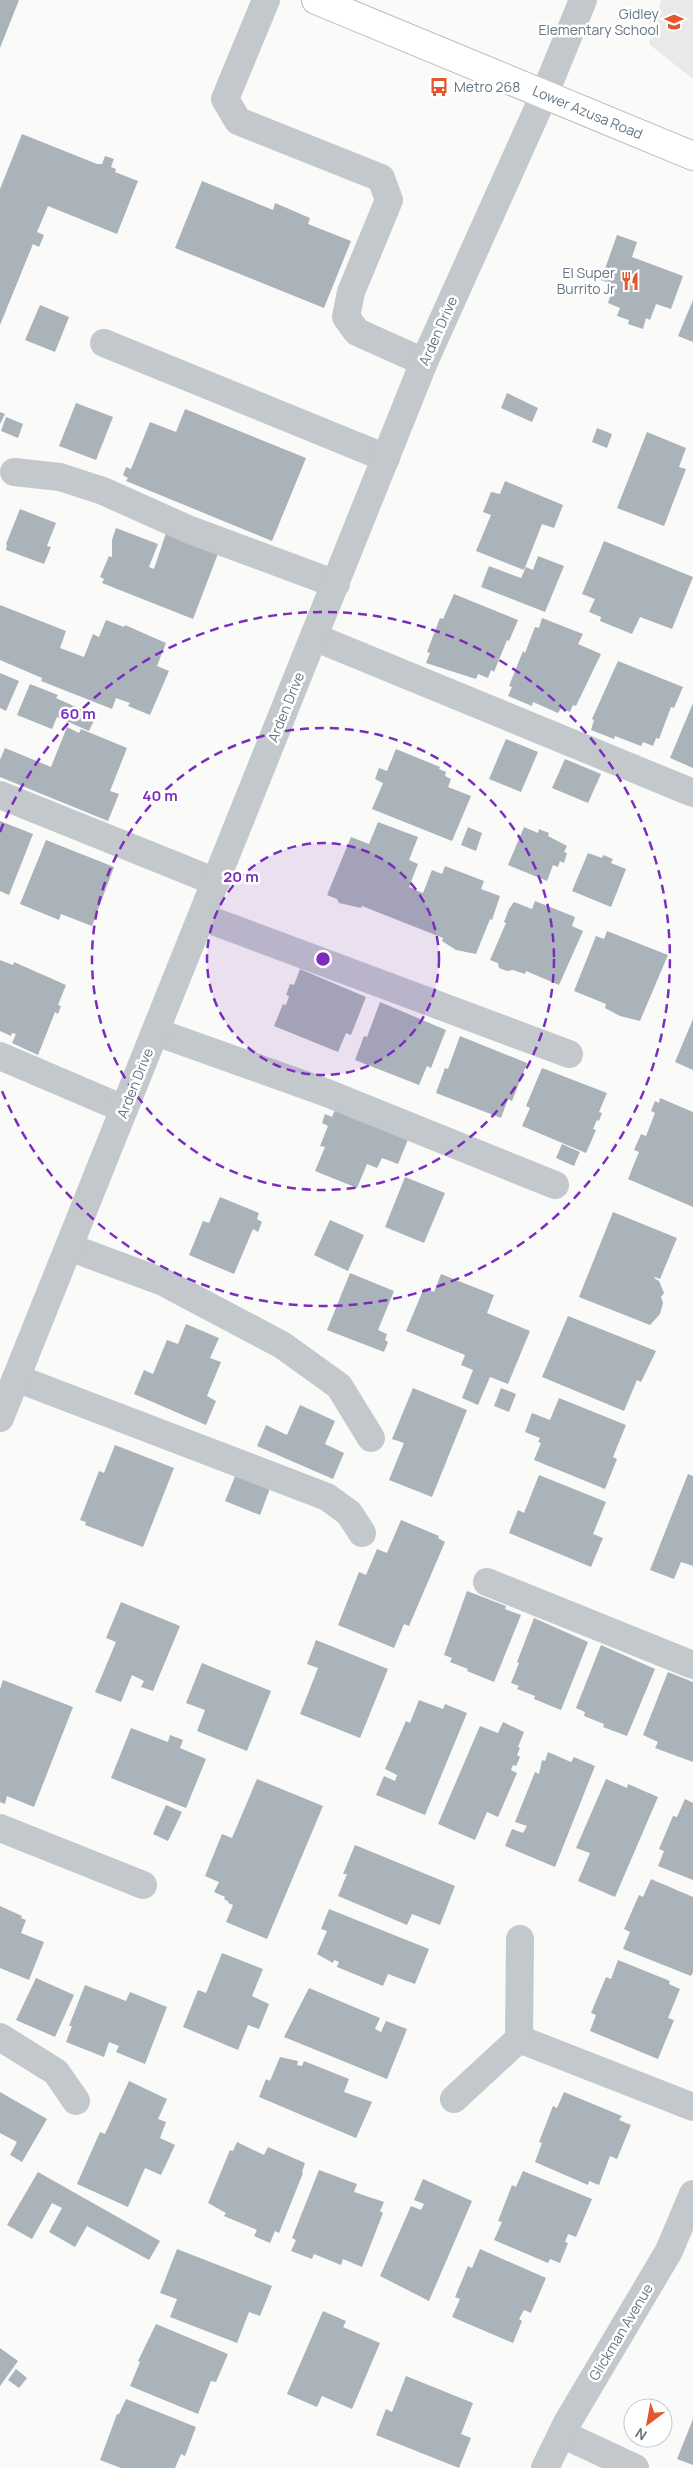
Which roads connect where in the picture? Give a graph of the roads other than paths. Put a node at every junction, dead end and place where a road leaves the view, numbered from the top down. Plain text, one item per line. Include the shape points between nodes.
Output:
1 (266, 0) edge
2 (316, 0) edge
3 (583, 0) edge
4 (545, 93) junction
5 (693, 156) edge
6 (104, 343) dead end
7 (424, 362) junction
8 (386, 458) junction
9 (14, 472) dead end
10 (336, 584) junction
11 (314, 637) junction
12 (693, 793) edge
13 (0, 796) edge
14 (216, 882) junction
15 (202, 917) junction
16 (156, 1032) junction
17 (569, 1054) dead end
18 (0, 1056) edge
19 (124, 1109) junction
20 (555, 1185) dead end
21 (69, 1247) junction
22 (16, 1378) junction
23 (0, 1418) edge
24 (371, 1438) dead end
25 (362, 1533) dead end
26 (487, 1582) dead end
27 (693, 1665) edge
28 (0, 1828) edge
29 (143, 1885) dead end
30 (520, 1939) dead end
31 (0, 2038) edge
32 (519, 2039) junction
33 (454, 2099) dead end
34 (76, 2101) dead end
35 (693, 2107) edge
36 (693, 2194) edge
37 (687, 2226) edge
38 (562, 2434) junction
39 (547, 2467) edge
40 (635, 2468) edge

1 - 7 street via 225,99 238,121 381,178 389,200 351,292 346,317 357,332
2 - 4 main road, Lower Azusa Road
3 - 4 street, Arden Drive
4 - 5 main road, Lower Azusa Road
4 - 7 street, Arden Drive
6 - 8 street
7 - 8 street, Arden Drive
8 - 10 street, Arden Drive
9 - 10 street via 60,477 103,491 190,530
10 - 11 street, Arden Drive
11 - 12 street
11 - 14 street, Arden Drive
13 - 14 street
14 - 15 street, Arden Drive
15 - 16 street, Arden Drive
15 - 17 street
16 - 19 street, Arden Drive
16 - 20 street via 327,1093
18 - 19 street
19 - 21 street, Arden Drive
21 - 22 street, Arden Drive
21 - 24 street via 163,1282 282,1345 339,1386
22 - 23 street, Arden Drive
22 - 25 street via 327,1497 350,1513
26 - 27 street
28 - 29 street
30 - 32 street
31 - 34 street via 56,2072
32 - 33 street
32 - 35 street
36 - 37 street, Glickman Avenue
37 - 38 street, Glickman Avenue via 669,2251
38 - 39 street, Glickman Avenue
38 - 40 street

